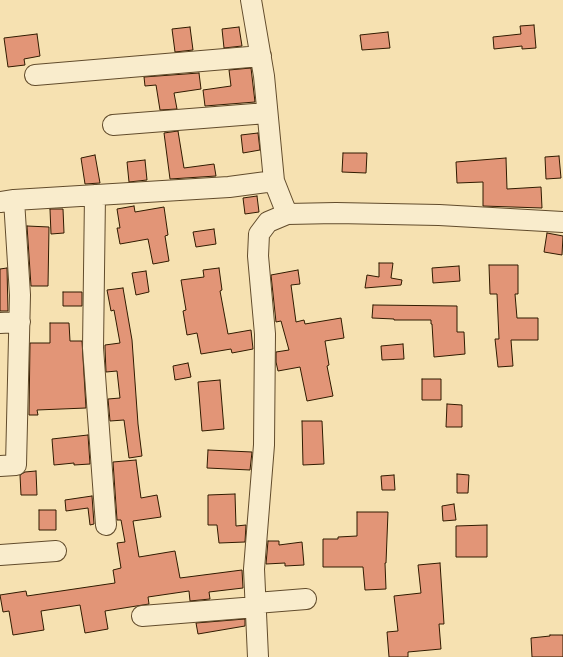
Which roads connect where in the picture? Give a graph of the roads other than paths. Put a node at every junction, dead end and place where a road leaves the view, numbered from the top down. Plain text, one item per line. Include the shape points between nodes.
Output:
1 (251, 0) edge
2 (260, 56) junction
3 (35, 75) dead end
4 (268, 113) junction
5 (113, 125) dead end
6 (274, 181) junction
7 (95, 195) junction
8 (7, 201) edge
9 (287, 214) junction
10 (563, 222) edge
11 (20, 322) junction
12 (0, 323) edge
13 (9, 394) edge
14 (0, 466) edge
15 (106, 525) dead end
16 (56, 551) dead end
17 (0, 555) edge
18 (306, 598) dead end
19 (256, 605) junction
20 (142, 616) dead end
21 (258, 657) edge

1 - 2 street
2 - 3 street
2 - 4 street
4 - 5 street
4 - 6 street
6 - 7 street via 228,187
6 - 9 street
7 - 8 street
7 - 15 street via 93,348
8 - 11 street via 20,295
9 - 10 street via 439,215
9 - 19 street via 268,222 259,234 258,256 265,334 264,445 254,570
11 - 12 street
11 - 13 street
13 - 14 street via 16,465
16 - 17 street
18 - 19 street
19 - 20 street
19 - 21 street

